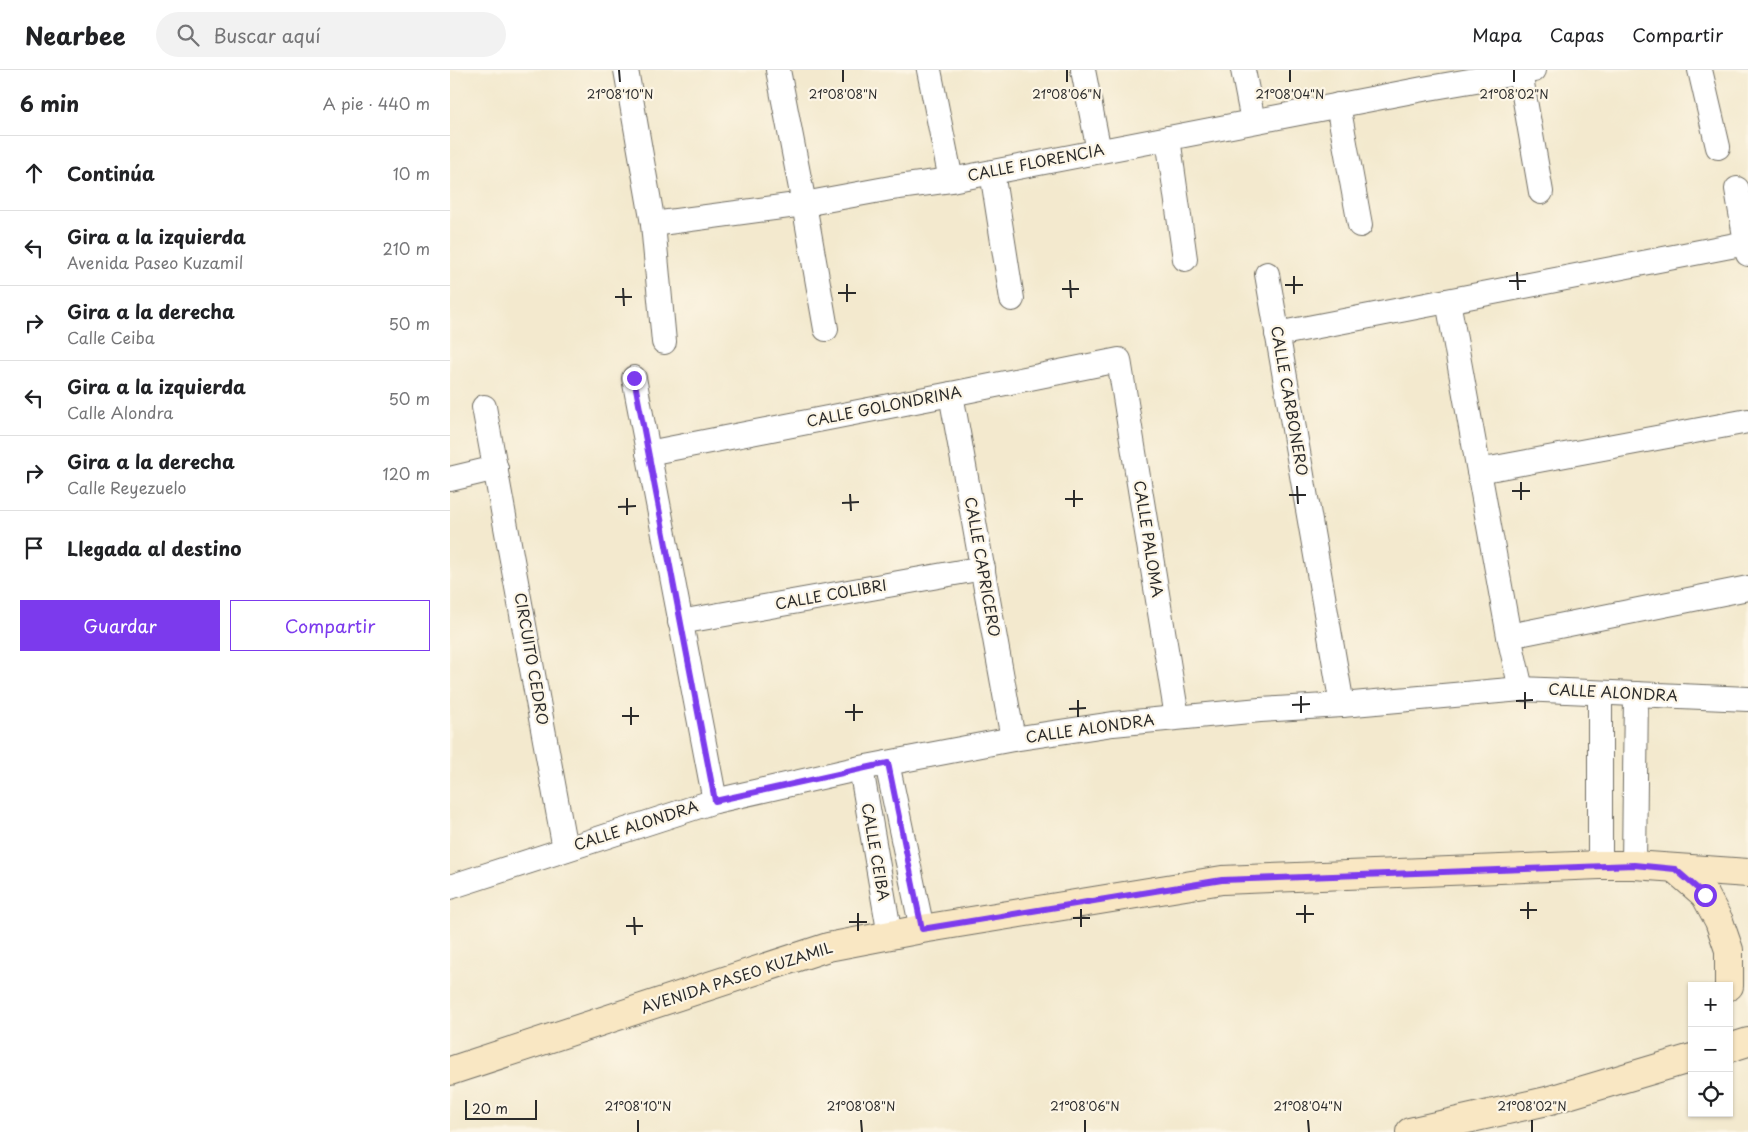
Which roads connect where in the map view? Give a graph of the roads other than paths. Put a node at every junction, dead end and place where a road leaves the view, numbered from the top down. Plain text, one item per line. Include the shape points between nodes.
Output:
1 (626, 70) edge
2 (778, 70) edge
3 (929, 70) edge
4 (1083, 70) edge
5 (1243, 70) edge
6 (1700, 70) edge
7 (1527, 71) edge
8 (1421, 79) edge
9 (1338, 105) junction
10 (1252, 122) junction
11 (1168, 138) junction
12 (1718, 147) dead end
13 (1098, 151) junction
14 (992, 172) junction
15 (950, 180) junction
16 (1737, 188) dead end
17 (1541, 192) dead end
18 (804, 204) junction
19 (653, 224) junction
20 (1360, 225) dead end
21 (1747, 248) edge
22 (1185, 258) dead end
23 (1267, 274) dead end
24 (1012, 299) dead end
25 (1448, 301) junction
26 (826, 329) dead end
27 (1277, 334) junction
28 (664, 342) dead end
29 (1119, 360) joint
30 (634, 378) dead end
31 (952, 394) junction
32 (484, 407) dead end
33 (1748, 421) edge
34 (648, 453) junction
35 (496, 468) junction
36 (1479, 471) junction
37 (450, 479) edge
38 (983, 568) junction
39 (1748, 588) edge
40 (680, 622) junction
41 (1509, 636) junction
42 (1521, 689) junction
43 (1600, 693) junction
44 (1636, 694) junction
45 (1748, 700) edge
46 (1342, 705) junction
47 (1177, 717) junction
48 (1013, 739) junction
49 (888, 763) junction
50 (861, 768) junction
51 (715, 801) junction
52 (565, 849) junction
53 (1600, 865) junction
54 (1634, 865) junction
55 (1675, 869) junction
56 (1748, 873) edge
57 (450, 887) edge
58 (922, 929) junction
59 (890, 936) junction
60 (1729, 982) edge
61 (1748, 1042) edge
62 (1733, 1047) edge
63 (1688, 1059) edge
64 (450, 1071) edge
65 (1410, 1132) edge

1 - 19 street
2 - 18 street
3 - 15 street
4 - 13 street
5 - 10 street
6 - 12 street
7 - 8 street, CALLE FLORENCIA
7 - 17 street
8 - 9 street, CALLE FLORENCIA
9 - 10 street, CALLE FLORENCIA
9 - 20 street
10 - 11 street, CALLE FLORENCIA
11 - 13 street, CALLE FLORENCIA
11 - 22 street
13 - 14 street, CALLE FLORENCIA
14 - 15 street, CALLE FLORENCIA
14 - 24 street
15 - 18 street, CALLE FLORENCIA
16 - 21 street
18 - 19 street, CALLE FLORENCIA
18 - 26 street
19 - 28 street
21 - 25 street
23 - 27 street, CALLE CARBONERO
25 - 27 street
25 - 36 street
27 - 46 street, CALLE CARBONERO
29 - 31 street, CALLE GOLONDRINA
29 - 47 street, CALLE PALOMA
30 - 34 street
31 - 34 street, CALLE GOLONDRINA
31 - 38 street, CALLE CAPRICERO
32 - 35 street, CIRCUITO CEDRO
33 - 36 street
34 - 40 street
35 - 37 street
35 - 52 street, CIRCUITO CEDRO
36 - 41 street
38 - 40 street, CALLE COLIBRI
38 - 48 street, CALLE CAPRICERO
39 - 41 street
40 - 51 street
41 - 42 street
42 - 43 street, CALLE ALONDRA
42 - 46 street, CALLE ALONDRA
43 - 44 street, CALLE ALONDRA
43 - 53 street
44 - 45 street, CALLE ALONDRA
44 - 54 street
46 - 47 street, CALLE ALONDRA
47 - 48 street, CALLE ALONDRA
48 - 49 street, CALLE ALONDRA
49 - 50 street, CALLE ALONDRA
49 - 58 street, CALLE CEIBA
50 - 51 street, CALLE ALONDRA
50 - 59 street, CALLE CEIBA
51 - 52 street, CALLE ALONDRA
52 - 57 street, CALLE ALONDRA
53 - 54 main road, AVENIDA PASEO KUZAMIL
53 - 58 main road, AVENIDA PASEO KUZAMIL via 1222,880
54 - 55 main road, AVENIDA PASEO KUZAMIL
55 - 56 main road, AVENIDA PASEO KUZAMIL
55 - 60 main road via 1705,895 1719,921 1729,950
58 - 59 main road, AVENIDA PASEO KUZAMIL
59 - 64 main road, AVENIDA PASEO KUZAMIL via 828,947
61 - 62 main road
63 - 65 main road via 1547,1101

